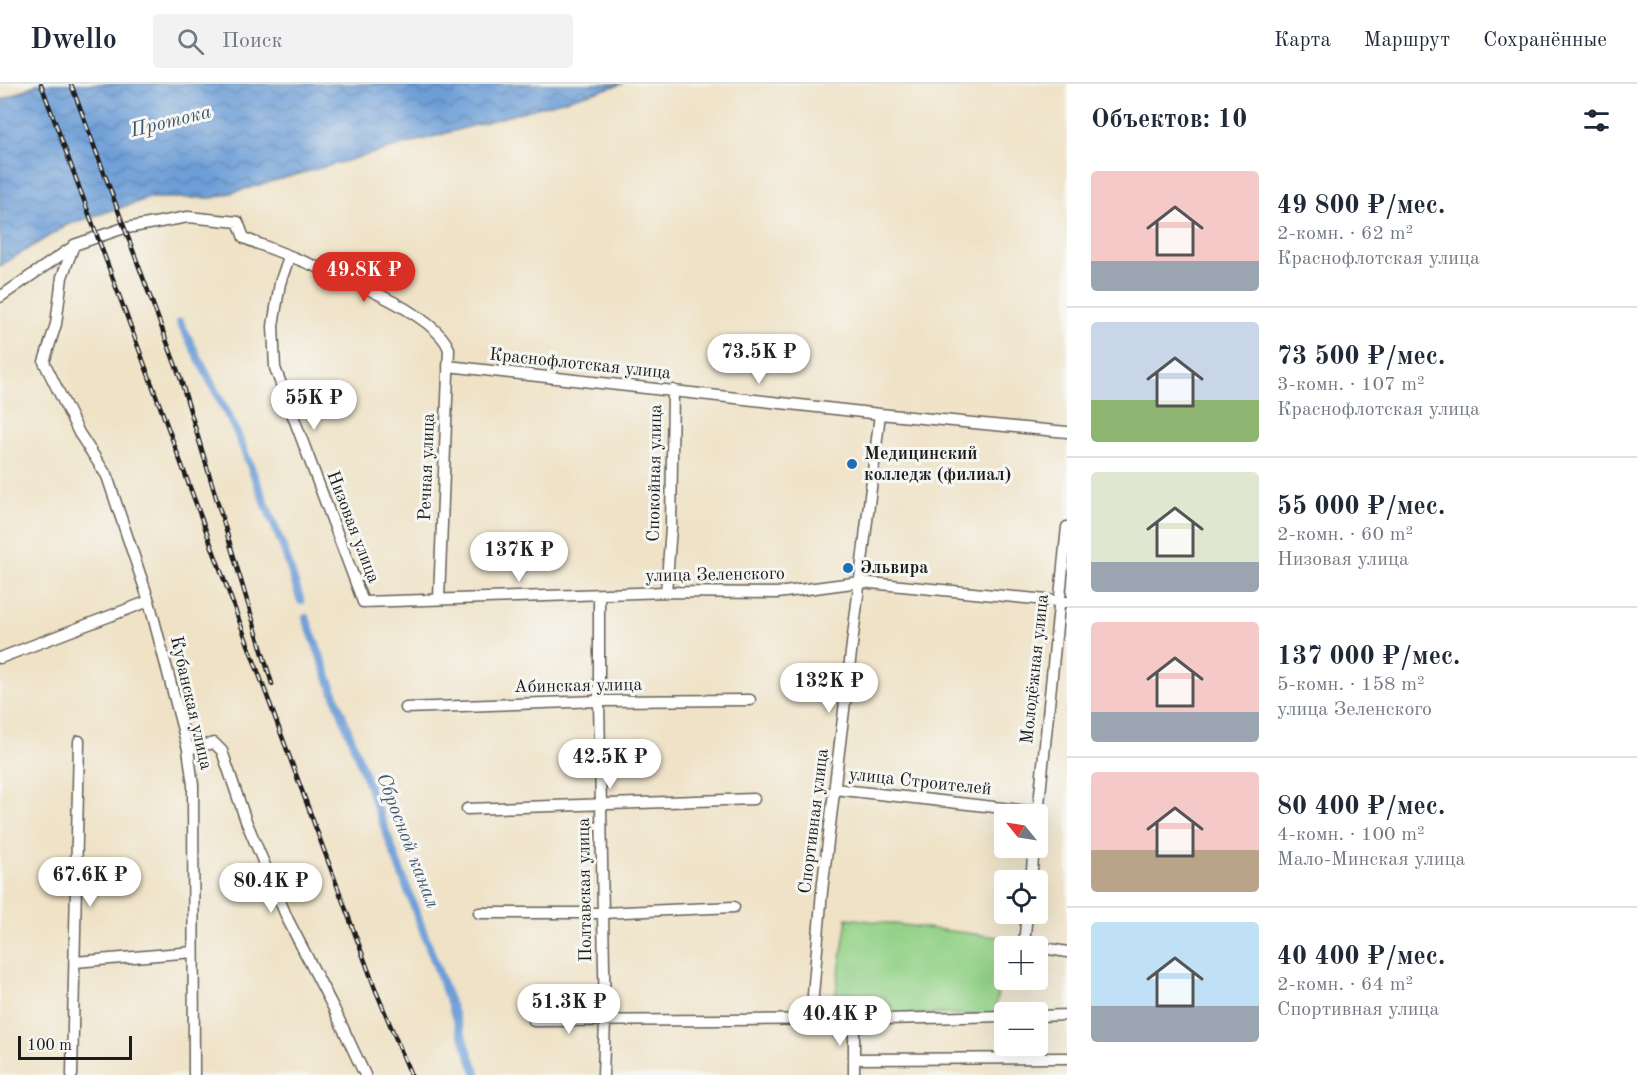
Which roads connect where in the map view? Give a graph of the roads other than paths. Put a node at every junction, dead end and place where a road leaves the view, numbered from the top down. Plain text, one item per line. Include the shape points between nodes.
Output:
1 (75, 245) junction
2 (289, 257) junction
3 (0, 297) edge
4 (448, 366) junction
5 (673, 390) junction
6 (880, 414) junction
7 (1067, 432) edge
8 (1067, 527) edge
9 (860, 582) junction
10 (666, 592) junction
11 (599, 595) junction
12 (439, 598) junction
13 (149, 601) junction
14 (1063, 601) edge
15 (363, 602) joint
16 (0, 658) edge
17 (750, 700) dead end
18 (599, 701) junction
19 (406, 708) dead end
20 (79, 741) dead end
21 (188, 749) junction
22 (834, 789) junction
23 (754, 799) dead end
24 (600, 804) junction
25 (1039, 804) edge
26 (994, 808) edge
27 (467, 809) dead end
28 (734, 907) dead end
29 (479, 913) dead end
30 (602, 913) junction
31 (1048, 949) edge
32 (193, 952) junction
33 (1067, 952) edge
34 (75, 962) junction
35 (1067, 1015) edge
36 (994, 1016) edge
37 (1048, 1016) edge
38 (811, 1018) junction
39 (854, 1019) junction
40 (605, 1020) junction
41 (534, 1021) dead end
42 (1067, 1058) edge
43 (854, 1059) junction
44 (72, 1075) edge
45 (194, 1075) edge
46 (365, 1075) edge
47 (603, 1075) edge
48 (854, 1075) edge

1 - 2 street via 122,229 188,217 238,222 244,238
1 - 3 street
1 - 13 street, Кубанская улица via 62,277 56,324 44,363 107,476
2 - 4 street, Речная улица via 404,306 445,338
2 - 15 street, Низовая улица via 273,326 275,368
4 - 5 street, Краснофлотская улица
4 - 12 street, Речная улица
5 - 6 street, Краснофлотская улица
5 - 10 street, Спокойная улица
6 - 7 street, Краснофлотская улица
6 - 9 street, Спортивная улица
8 - 14 street, Молодёжная улица
9 - 10 street, улица Зеленского via 777,593
9 - 14 street, улица Зеленского
9 - 22 street, Спортивная улица
10 - 11 street, улица Зеленского
11 - 12 street, улица Зеленского
11 - 18 street, Полтавская улица
12 - 15 street, улица Зеленского
13 - 16 street
13 - 21 street, Кубанская улица
14 - 25 street, Молодёжная улица
17 - 18 street, Абинская улица
18 - 19 street, Абинская улица
18 - 24 street, Полтавская улица
20 - 34 street
21 - 32 street, Кубанская улица via 193,785
21 - 46 street via 214,743 222,751 246,821 288,920
22 - 26 street, улица Строителей
22 - 38 street, Спортивная улица
23 - 24 street
24 - 27 street
24 - 30 street, Полтавская улица
28 - 30 street
29 - 30 street
30 - 40 street, Полтавская улица
31 - 33 street
32 - 34 street
32 - 45 street, Кубанская улица
34 - 44 street
35 - 37 street
36 - 39 street
38 - 39 street
38 - 40 street
39 - 43 street
40 - 41 street
40 - 47 street, Полтавская улица
42 - 43 street
43 - 48 street

